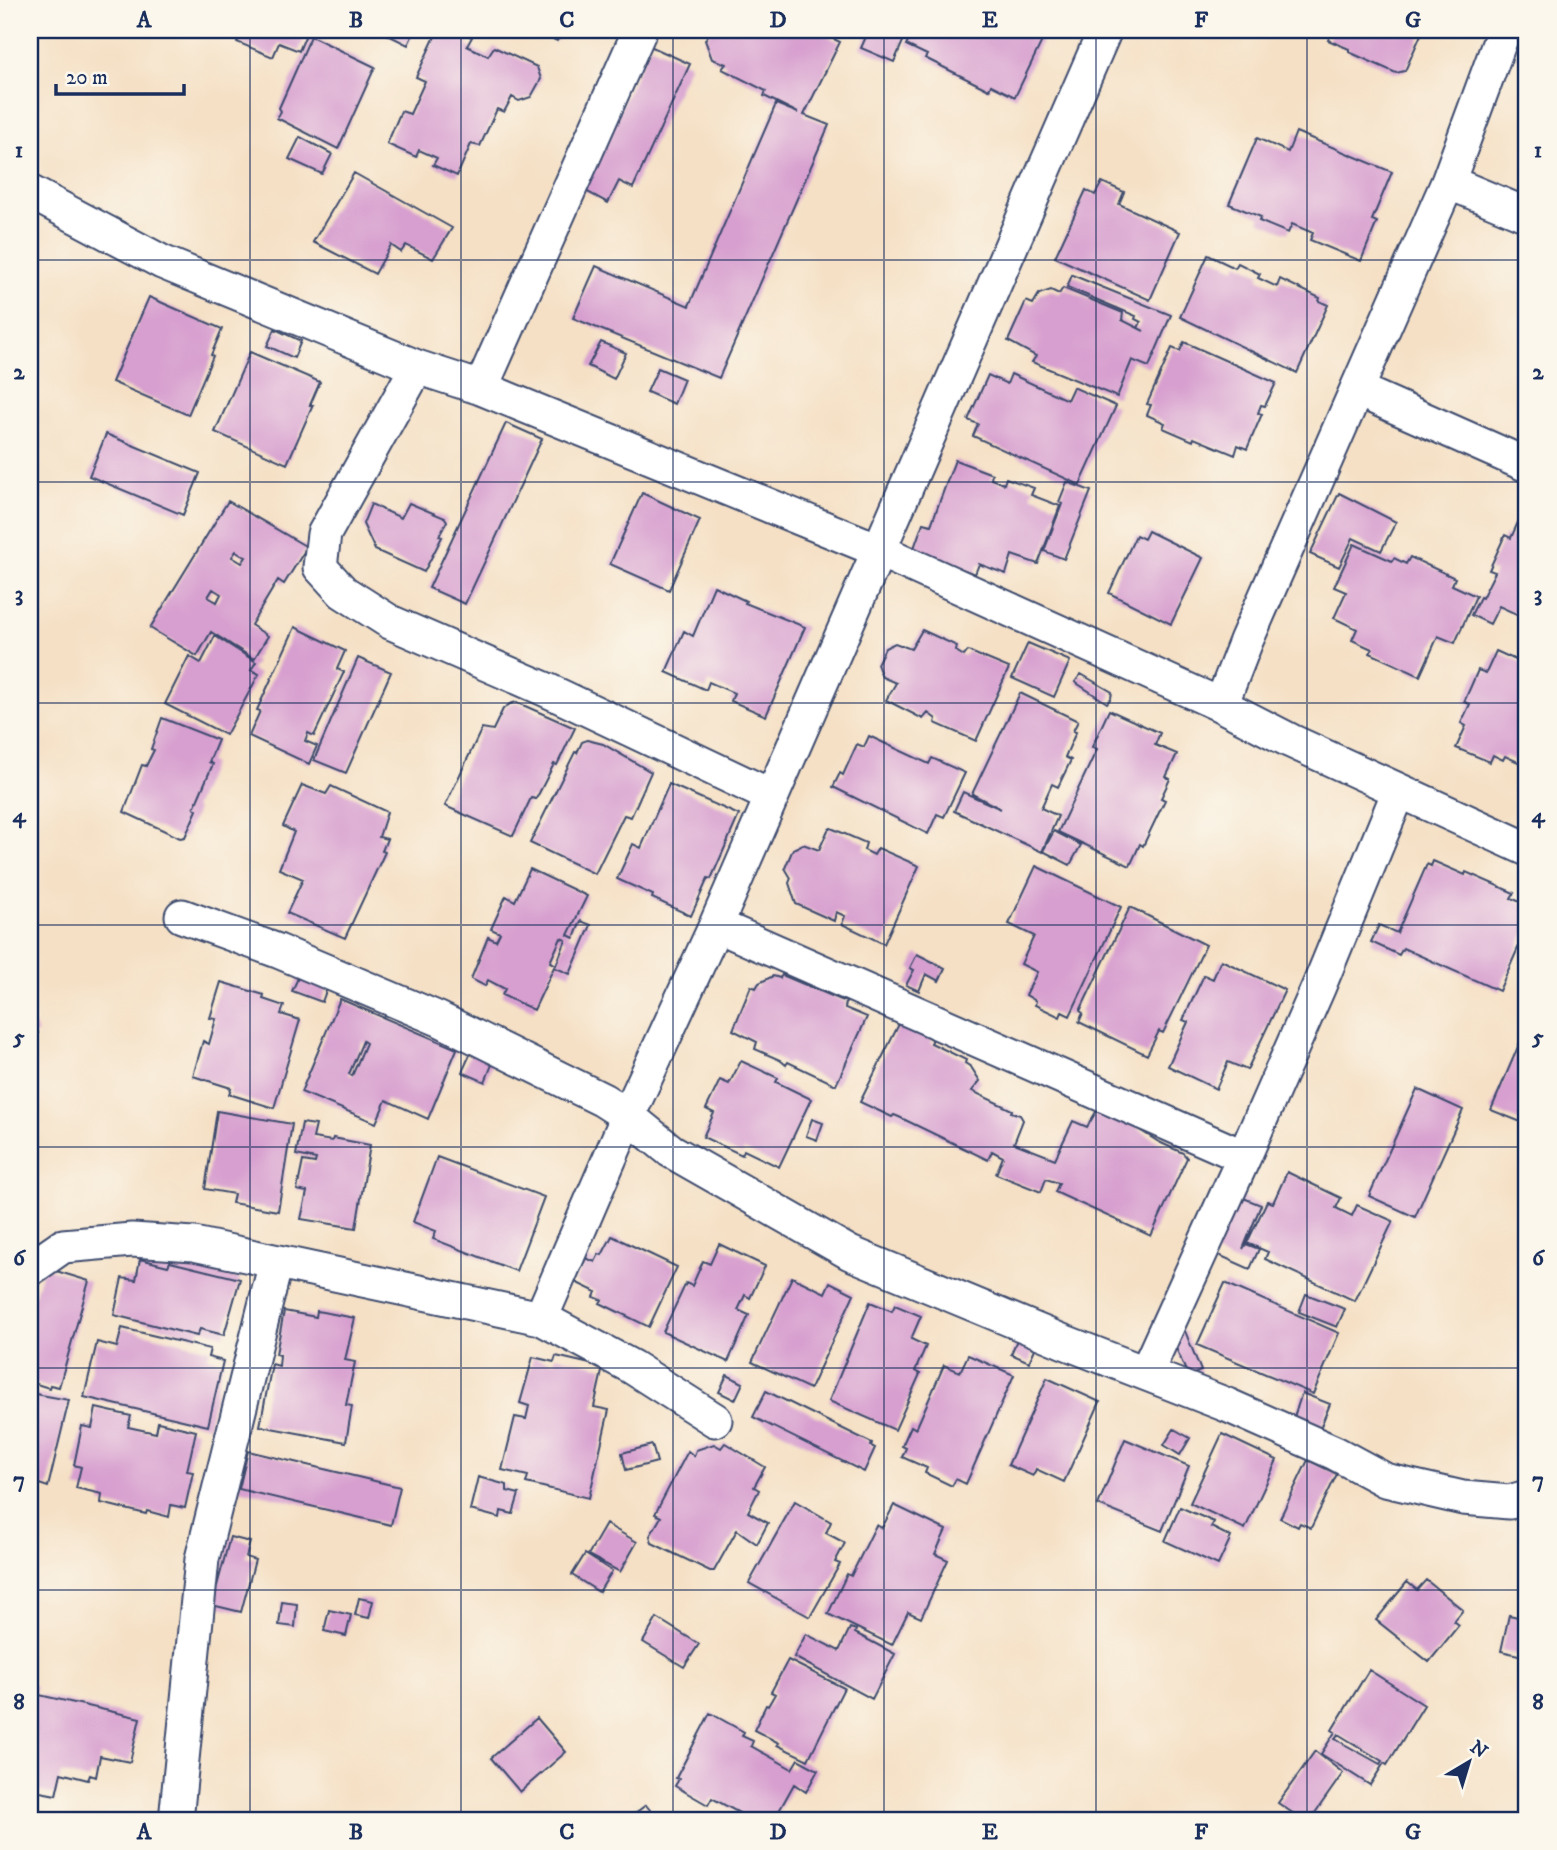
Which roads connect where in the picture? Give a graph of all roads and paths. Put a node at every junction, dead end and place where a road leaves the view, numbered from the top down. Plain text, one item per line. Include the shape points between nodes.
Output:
1 (640, 30) edge
2 (1105, 30) edge
3 (1504, 30) edge
4 (1448, 182) junction
5 (30, 192) edge
6 (1527, 215) edge
7 (417, 367) junction
8 (481, 388) junction
9 (1358, 390) junction
10 (1527, 465) edge
11 (878, 550) junction
12 (1221, 705) junction
13 (1399, 791) junction
14 (771, 796) junction
15 (1527, 849) edge
16 (182, 916) dead end
17 (716, 925) junction
18 (628, 1116) junction
19 (1244, 1157) junction
20 (276, 1262) junction
21 (30, 1269) edge
22 (541, 1318) junction
23 (1146, 1373) junction
24 (715, 1419) dead end
25 (1527, 1497) edge
26 (176, 1820) edge

1 - 8 street
2 - 11 street
3 - 4 street
4 - 6 street
4 - 9 street
5 - 7 street via 162,262
7 - 8 street
7 - 14 street via 324,534 320,567 343,592 390,622
8 - 11 street
9 - 10 street
9 - 12 street
11 - 12 street
11 - 14 street
12 - 13 street
13 - 15 street
13 - 19 street
14 - 17 street
16 - 18 street via 439,1018
17 - 18 street
17 - 19 street
18 - 22 street
18 - 23 street via 671,1151 850,1253
19 - 23 street
20 - 21 street via 194,1244 132,1240 63,1246
20 - 22 street
20 - 26 street via 202,1559
22 - 24 street
23 - 25 street via 1275,1426 1385,1480 1463,1498 1509,1502

